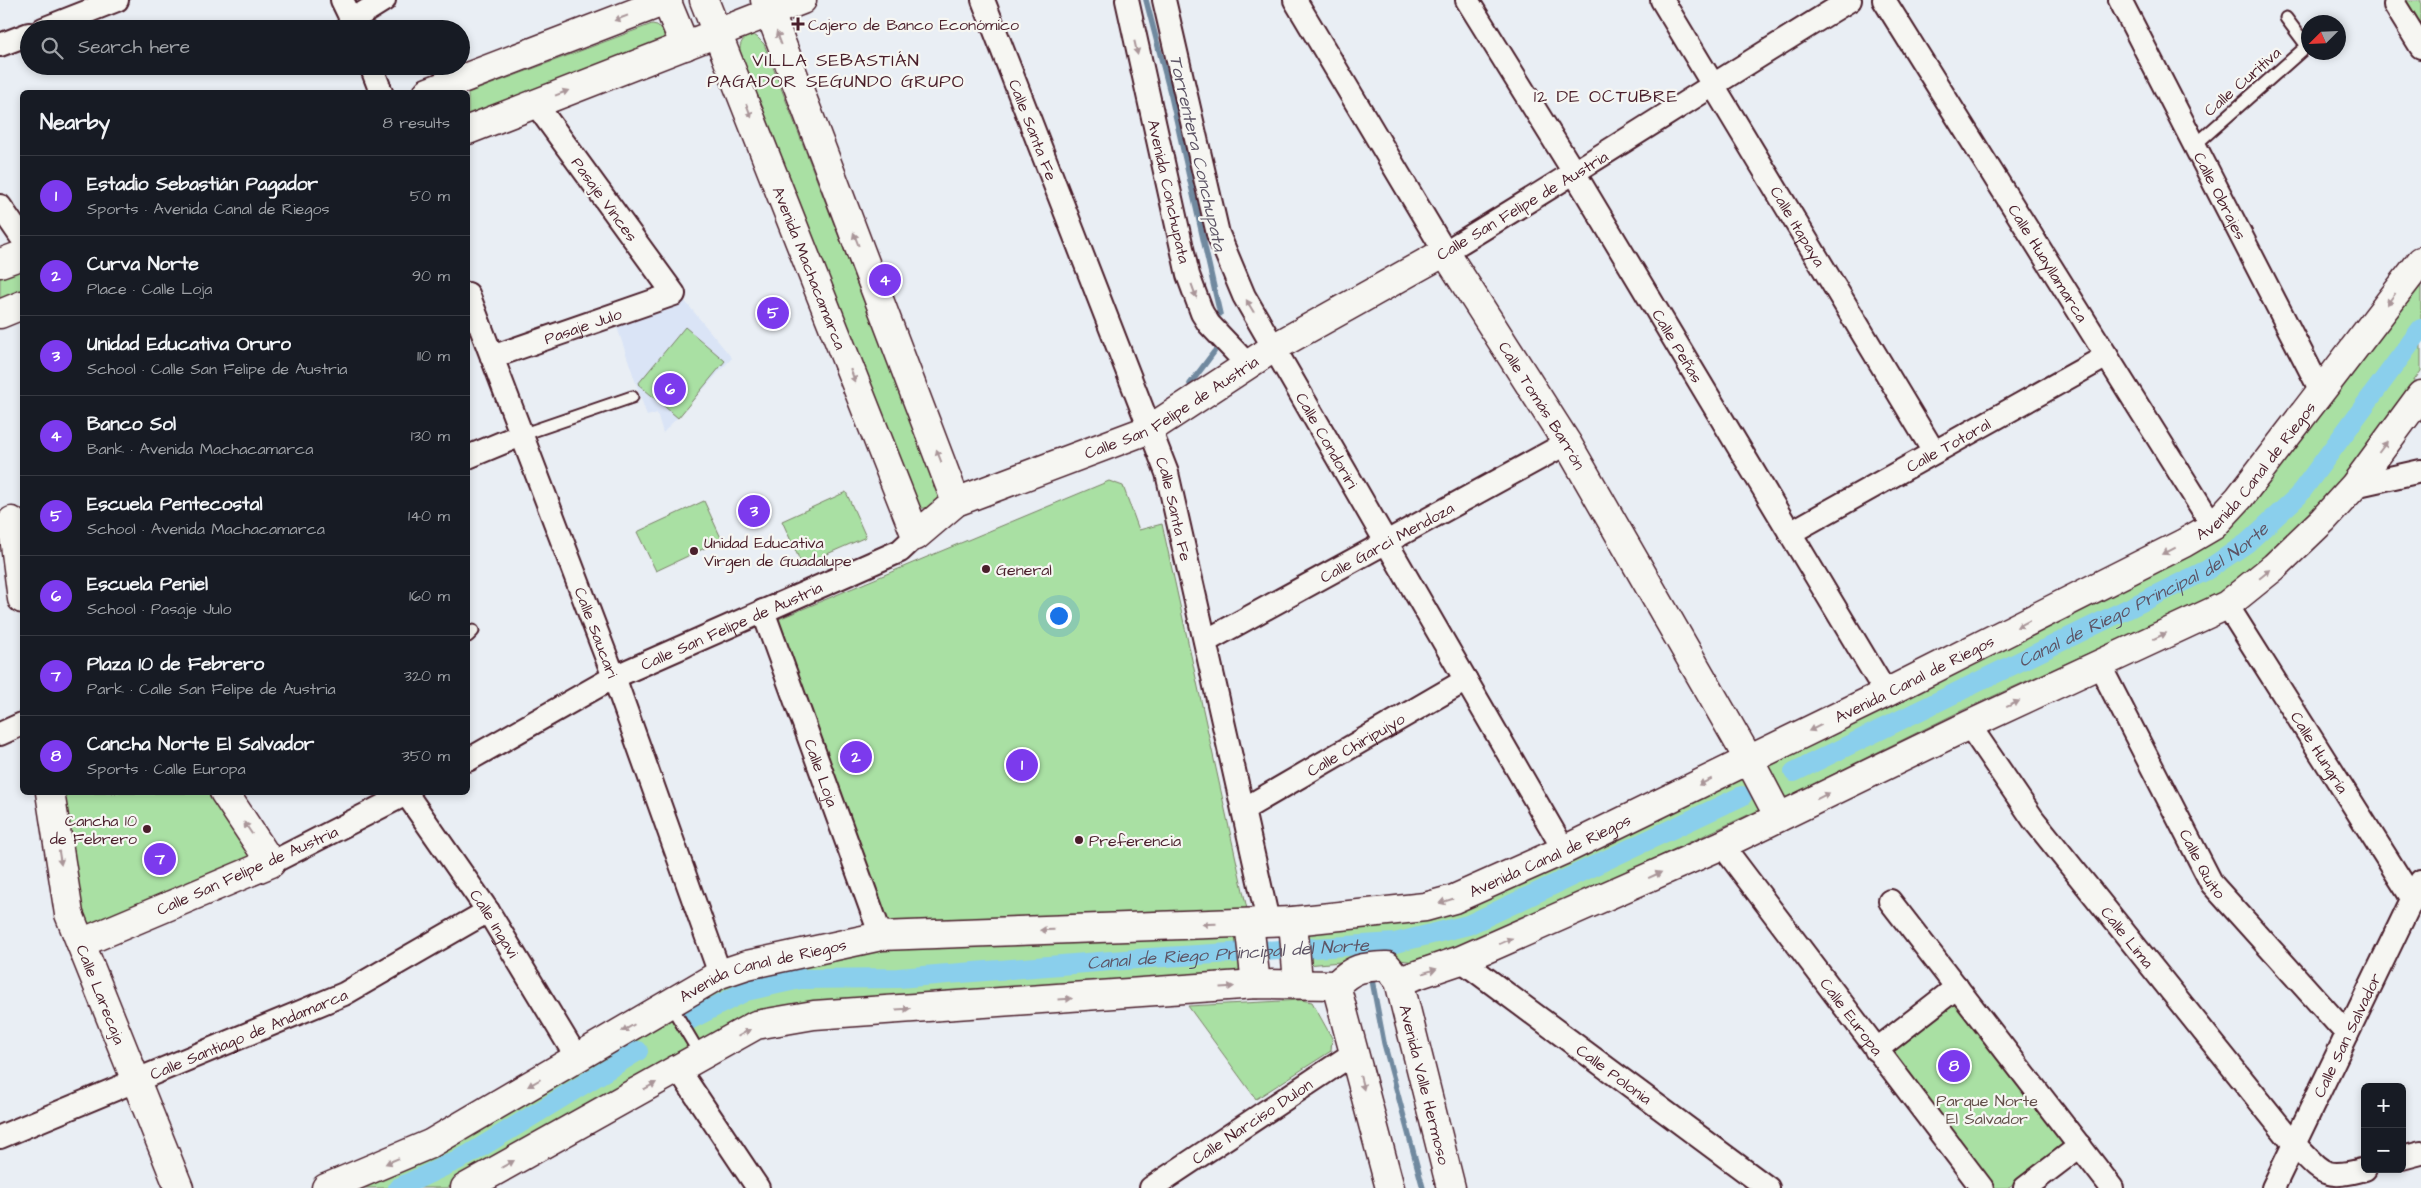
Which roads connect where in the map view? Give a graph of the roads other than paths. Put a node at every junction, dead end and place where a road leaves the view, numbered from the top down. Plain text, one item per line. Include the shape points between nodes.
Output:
1 (117, 0) edge
2 (384, 0) edge
3 (667, 0) edge
4 (704, 0) edge
5 (802, 0) edge
6 (983, 0) edge
7 (1126, 0) edge
8 (1164, 0) edge
9 (1295, 0) edge
10 (1467, 0) edge
11 (1662, 0) edge
12 (1850, 0) edge
13 (1884, 0) edge
14 (2120, 0) edge
15 (2395, 5) dead end
16 (767, 7) edge
17 (350, 16) edge
18 (2286, 18) dead end
19 (66, 20) edge
20 (718, 33) junction
21 (20, 38) edge
22 (0, 46) edge
23 (685, 46) junction
24 (2421, 47) edge
25 (374, 75) edge
26 (1713, 84) junction
27 (380, 90) edge
28 (433, 90) edge
29 (535, 103) junction
30 (470, 129) edge
31 (2195, 144) junction
32 (1575, 174) junction
33 (0, 206) edge
34 (20, 235) edge
35 (1445, 252) junction
36 (20, 256) edge
37 (2421, 261) edge
38 (0, 263) edge
39 (674, 294) joint
40 (470, 299) edge
41 (20, 306) edge
42 (0, 314) edge
43 (1275, 348) junction
44 (2107, 356) junction
45 (492, 357) junction
46 (1248, 365) junction
47 (2321, 391) junction
48 (2421, 395) edge
49 (632, 397) dead end
50 (1150, 429) junction
51 (521, 435) junction
52 (1567, 444) junction
53 (1934, 452) junction
54 (470, 456) edge
55 (2421, 471) edge
56 (2354, 486) junction
57 (956, 502) junction
58 (12, 521) edge
59 (2213, 526) junction
60 (1790, 533) junction
61 (916, 536) junction
62 (1387, 542) junction
63 (20, 583) edge
64 (2227, 605) junction
65 (763, 611) junction
66 (1206, 641) junction
67 (2099, 664) junction
68 (614, 677) junction
69 (1466, 680) junction
70 (1886, 693) junction
71 (20, 725) edge
72 (1969, 725) junction
73 (0, 734) edge
74 (470, 759) edge
75 (1749, 760) junction
76 (50, 795) edge
77 (226, 795) edge
78 (403, 795) edge
79 (408, 795) edge
80 (1244, 809) junction
81 (1779, 817) junction
82 (1722, 845) junction
83 (1564, 850) junction
84 (271, 863) junction
85 (2417, 889) edge
86 (1890, 900) dead end
87 (488, 911) junction
88 (881, 936) junction
89 (81, 943) junction
90 (1274, 949) junction
91 (1461, 960) junction
92 (720, 974) junction
93 (1399, 981) junction
94 (1336, 985) junction
95 (1957, 987) junction
96 (670, 1004) junction
97 (2348, 1034) junction
98 (1876, 1050) junction
99 (1354, 1053) junction
100 (576, 1058) junction
101 (690, 1064) junction
102 (136, 1079) junction
103 (0, 1137) edge
104 (2294, 1144) junction
105 (2080, 1146) junction
106 (2421, 1153) edge
107 (2406, 1157) edge
108 (2361, 1170) edge
109 (179, 1188) edge
110 (326, 1188) edge
111 (465, 1188) edge
112 (758, 1188) edge
113 (1151, 1188) edge
114 (1390, 1188) edge
115 (1451, 1188) edge
116 (1768, 1188) edge
117 (1982, 1188) edge
118 (2026, 1188) edge
119 (2112, 1188) edge
120 (2273, 1188) edge

1 - 19 street
2 - 17 street
3 - 23 street
3 -> 28 street
4 - 20 street, Avenida Machacamarca
5 - 16 street
6 - 50 street, Calle Santa Fe
7 -> 46 street, Avenida Conchupata via 1188,275 1209,324
43 -> 8 street, Calle Condoriri via 1244,296 1218,234
9 - 35 street, Calle Tomás Barrón
10 - 32 street, Calle Peñas
11 - 26 street, Calle Itapaya
12 - 26 street, Calle San Felipe de Austria
13 - 44 street, Calle Huayllamarca
14 - 31 street, Calle Obrajes
15 - 24 street
16 - 20 street
57 -> 16 street
18 - 31 lane, Calle Curitiva via 2308,46
20 - 23 street
20 -> 61 street, Avenida Machacamarca
21 - 22 street
29 -> 23 street
25 - 27 street
26 - 32 street, Calle San Felipe de Austria
26 - 53 street, Calle Itapaya
29 - 30 street
29 - 39 street, Pasaje Vinces
31 - 47 street, Calle Obrajes
32 - 35 street, Calle San Felipe de Austria
32 - 60 street, Calle Peñas
33 - 34 street
35 - 43 street, Calle San Felipe de Austria
35 - 52 street, Calle Tomás Barrón
36 - 38 street
37 -> 47 street, Avenida Canal de Riegos
39 - 45 street, Pasaje Julo
40 - 45 street, Calle Saucari
41 - 42 street
43 - 46 street, Calle San Felipe de Austria
43 - 62 street, Calle Condoriri
44 - 53 street, Calle Totoral
44 - 59 street, Calle Huayllamarca
45 - 51 street, Calle Saucari
46 - 50 street, Calle San Felipe de Austria
47 - 59 street, Avenida Canal de Riegos via 2239,498
56 -> 48 street
49 - 51 lane
50 - 57 street, Calle San Felipe de Austria
50 - 66 street, Calle Santa Fe via 1167,473
51 - 54 street
51 - 68 street, Calle Saucari
52 - 62 street, Calle Garci Mendoza
52 - 75 street, Calle Tomás Barrón
53 - 60 street, Calle Totoral
55 - 56 street
64 -> 56 street via 2274,567
57 - 61 street, Calle San Felipe de Austria
58 - 63 street
59 -> 70 street, Avenida Canal de Riegos
60 - 70 street, Calle Peñas
61 - 65 street, Calle San Felipe de Austria via 900,551
62 - 66 street, Calle Garci Mendoza
62 - 69 street, Calle Condoriri
67 -> 64 street
64 - 85 street, Calle Hungría
65 - 68 street, Calle San Felipe de Austria
65 - 88 street, Calle Loja
66 - 80 street, Calle Santa Fe
72 -> 67 street
67 - 97 street, Calle Quito via 2212,884
68 - 74 street, Calle San Felipe de Austria
68 - 92 street, Calle Saucari
69 - 80 street, Calle Chiripujyo
69 - 83 street, Calle Condoriri
70 -> 75 street, Avenida Canal de Riegos
71 - 73 street
81 -> 72 street
72 - 104 street, Calle Lima via 2033,819
75 - 81 street, Calle Tomás Barrón
75 -> 83 street, Avenida Canal de Riegos
76 -> 89 street, Calle Larecaja via 69,914
84 -> 77 street
78 - 84 street, Calle San Felipe de Austria
79 - 87 street, Calle Ingavi
80 - 90 street, Calle Santa Fe
81 - 82 street
91 -> 82 street
82 - 98 street, Calle Europa
83 -> 90 street, Avenida Canal de Riegos via 1454,899
84 - 89 street, Calle San Felipe de Austria
85 - 97 street, Calle San Salvador
86 - 95 street
87 - 100 street, Calle Ingavi
87 - 102 street, Calle Santiago de Andamarca via 344,994
90 -> 88 street, Avenida Canal de Riegos
88 - 92 street, Avenida Canal de Riegos via 747,965
89 - 102 street, Calle Larecaja
90 - 94 street, Avenida Canal de Riegos
101 -> 90 street, Avenida Canal de Riegos via 756,1025 780,1020
93 -> 91 street
91 - 116 street, Calle Polonia
92 - 96 street, Avenida Canal de Riegos
93 - 94 street via 1387,966 1360,967
93 - 115 street, Avenida Valle Hermoso
94 - 99 street
95 - 98 street
95 - 105 street
96 -> 100 street, Avenida Canal de Riegos
96 - 101 lane
97 - 104 street, Calle San Salvador
98 - 117 street, Calle Europa
99 - 113 street, Calle Narciso Dulon
99 -> 114 street
100 -> 110 street, Avenida Canal de Riegos via 430,1144
111 -> 101 street, Avenida Canal de Riegos
101 - 112 street
102 - 103 street, Calle Santiago de Andamarca
102 - 109 street, Calle Larecaja
104 - 108 street, Calle Lima via 2322,1172 2342,1176
104 - 120 street, Calle San Salvador
105 - 118 street
105 - 119 street
106 - 107 street

